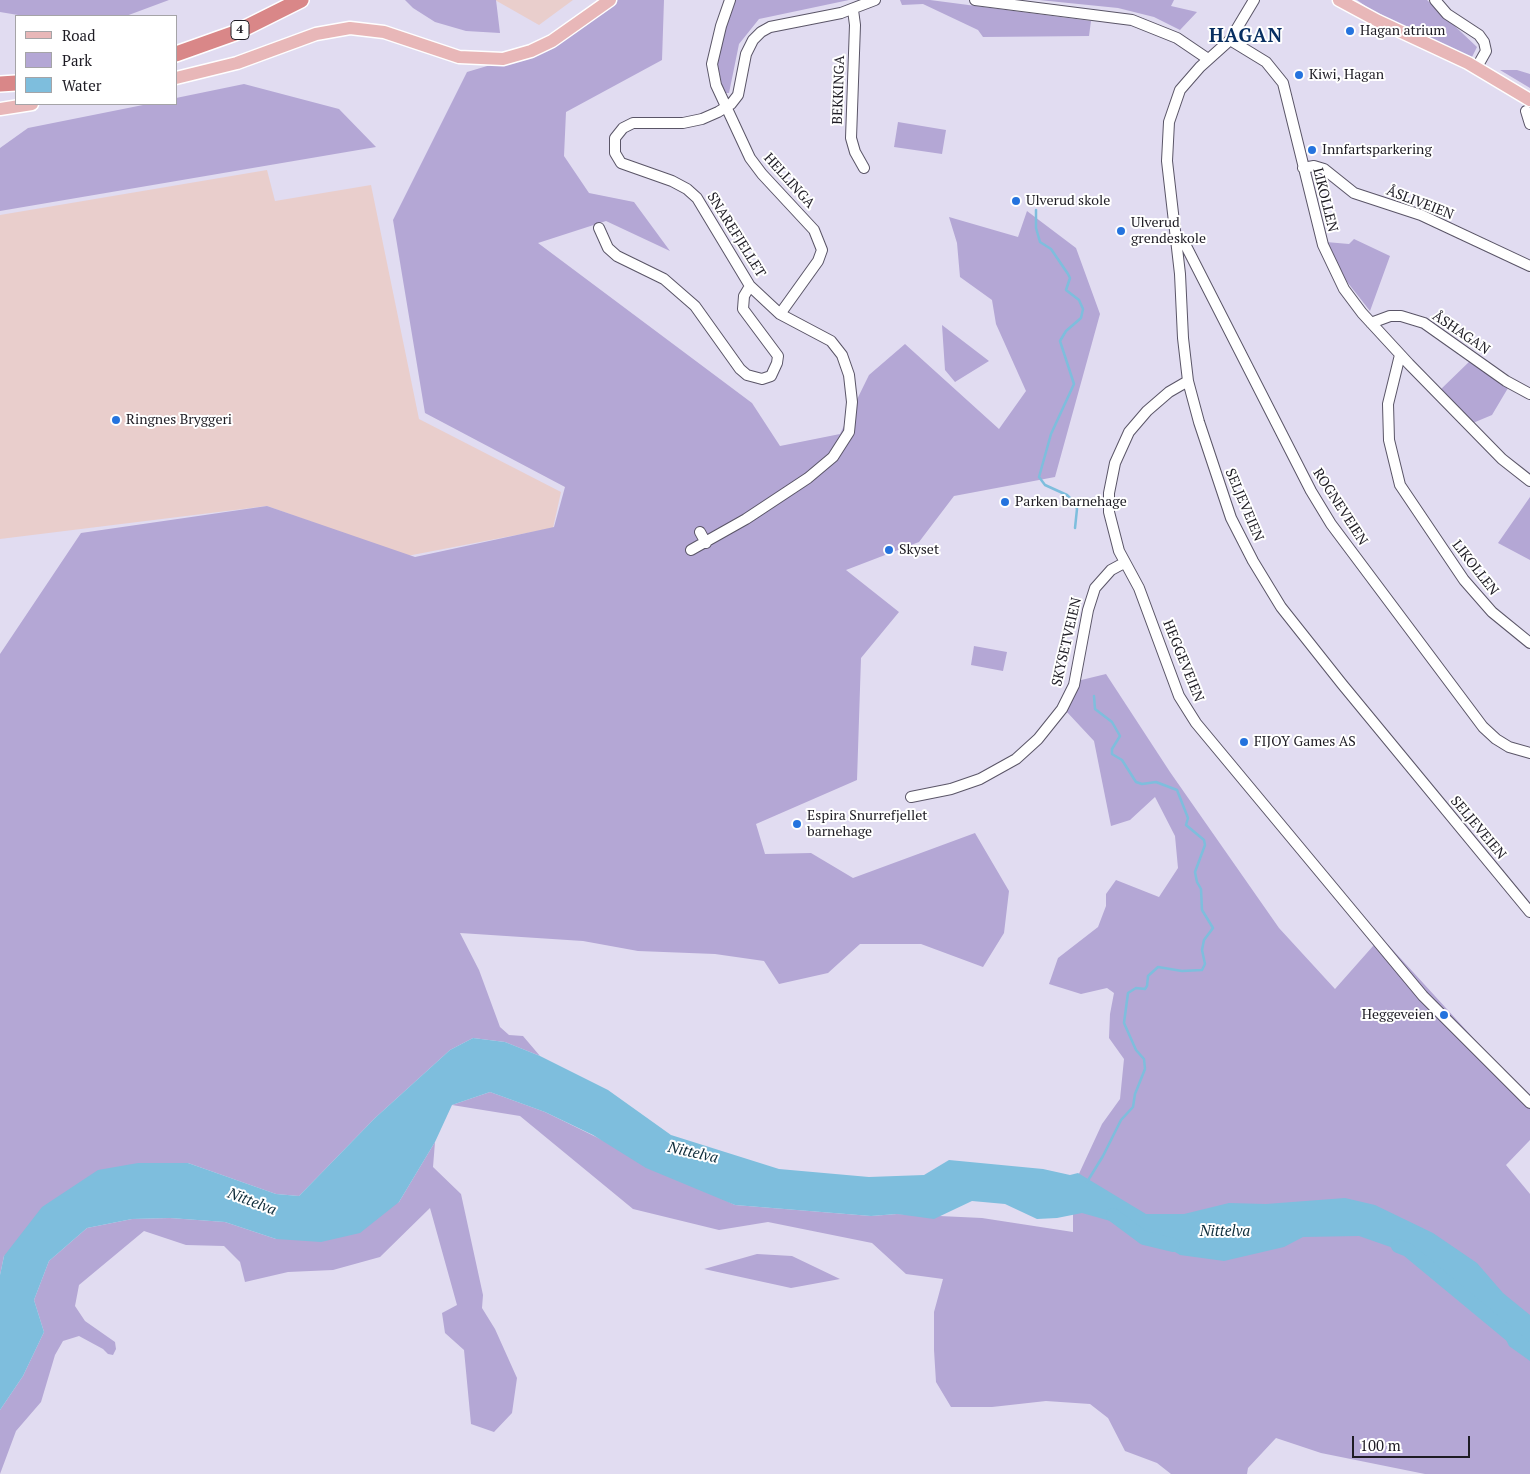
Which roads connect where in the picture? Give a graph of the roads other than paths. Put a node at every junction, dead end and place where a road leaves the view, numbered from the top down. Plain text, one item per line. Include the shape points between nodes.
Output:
1 (301, 0) edge
2 (610, 0) edge
3 (730, 0) edge
4 (875, 0) edge
5 (975, 0) edge
6 (1339, 0) edge
7 (1435, 0) edge
8 (1251, 1) edge
9 (1349, 3) edge
10 (853, 10) junction
11 (1230, 40) junction
12 (178, 53) edge
13 (1208, 59) junction
14 (1477, 67) junction
15 (178, 78) edge
16 (15, 82) edge
17 (0, 84) edge
18 (26, 105) edge
19 (1528, 105) edge
20 (726, 107) junction
21 (0, 109) edge
22 (1530, 124) edge
23 (864, 168) dead end
24 (1303, 168) junction
25 (599, 228) dead end
26 (1176, 238) junction
27 (1530, 266) edge
28 (750, 286) junction
29 (780, 314) junction
30 (1371, 322) junction
31 (1400, 355) junction
32 (1188, 381) junction
33 (1530, 394) edge
34 (1530, 481) edge
35 (700, 532) dead end
36 (706, 543) junction
37 (691, 550) dead end
38 (1124, 563) junction
39 (1530, 643) edge
40 (1530, 753) edge
41 (911, 797) dead end
42 (1530, 912) edge
43 (1530, 1103) edge

1 - 12 highway, 4 via 235,33
2 - 15 main road via 552,41 512,57 485,60 459,57 391,34 368,28 350,28 316,34 237,63
3 - 20 street, HELLINGA via 720,26 712,64 713,78
4 - 10 street, SNAREFJELLET
5 - 13 street via 1132,20 1177,38
6 - 9 main road
7 - 14 street via 1447,14 1479,35 1484,42 1486,51
8 - 11 street
9 - 14 main road via 1378,21
10 - 20 street, SNAREFJELLET via 770,27 757,36 746,54 740,90
10 - 23 street, BEKKINGA via 851,138 854,152
11 - 13 street, SELJEVEIEN
11 - 24 street, LIKOLLEN via 1266,62 1283,83
13 - 26 street, SELJEVEIEN via 1180,90 1168,122 1167,161
14 - 19 main road
16 - 17 highway
18 - 21 main road
19 - 22 street
20 - 28 street, SNAREFJELLET via 692,121 629,124 617,134 614,148 624,165 672,181 697,198
20 - 29 street, HELLINGA via 750,158 814,230 821,246 819,258
24 - 27 street, ÅSLIVEIEN via 1314,166 1324,169 1354,193 1421,215
24 - 30 street, LIKOLLEN via 1328,260 1344,289
25 - 28 street via 608,248 616,256 664,279 695,306 740,369 747,375 762,379 771,376 778,356 743,309 744,296
26 - 32 street, SELJEVEIEN
26 - 40 street, ROGNEVEIEN via 1185,244 1331,524 1483,726 1509,747
28 - 29 street, SNAREFJELLET
29 - 36 street, SNAREFJELLET via 831,340 842,355 849,375 852,402 849,432 833,456 808,478
30 - 31 street, LIKOLLEN
30 - 33 street, ÅSHAGAN via 1401,316 1424,323 1506,381
31 - 34 street, LIKOLLEN via 1502,459
31 - 39 street, LIKOLLEN via 1388,404 1389,440 1400,485 1464,580 1492,612
32 - 38 street, HEGGEVEIEN via 1169,392 1140,419 1125,440 1115,463 1109,506
32 - 42 street, SELJEVEIEN via 1221,493 1245,546 1281,607
35 - 36 street
36 - 37 street, SNAREFJELLET
38 - 41 street, SKYSETVEIEN via 1105,575 1095,588 1074,685 1062,709 1038,739 1016,759 980,779
38 - 43 street, HEGGEVEIEN via 1139,588 1176,688 1190,715 1423,996

